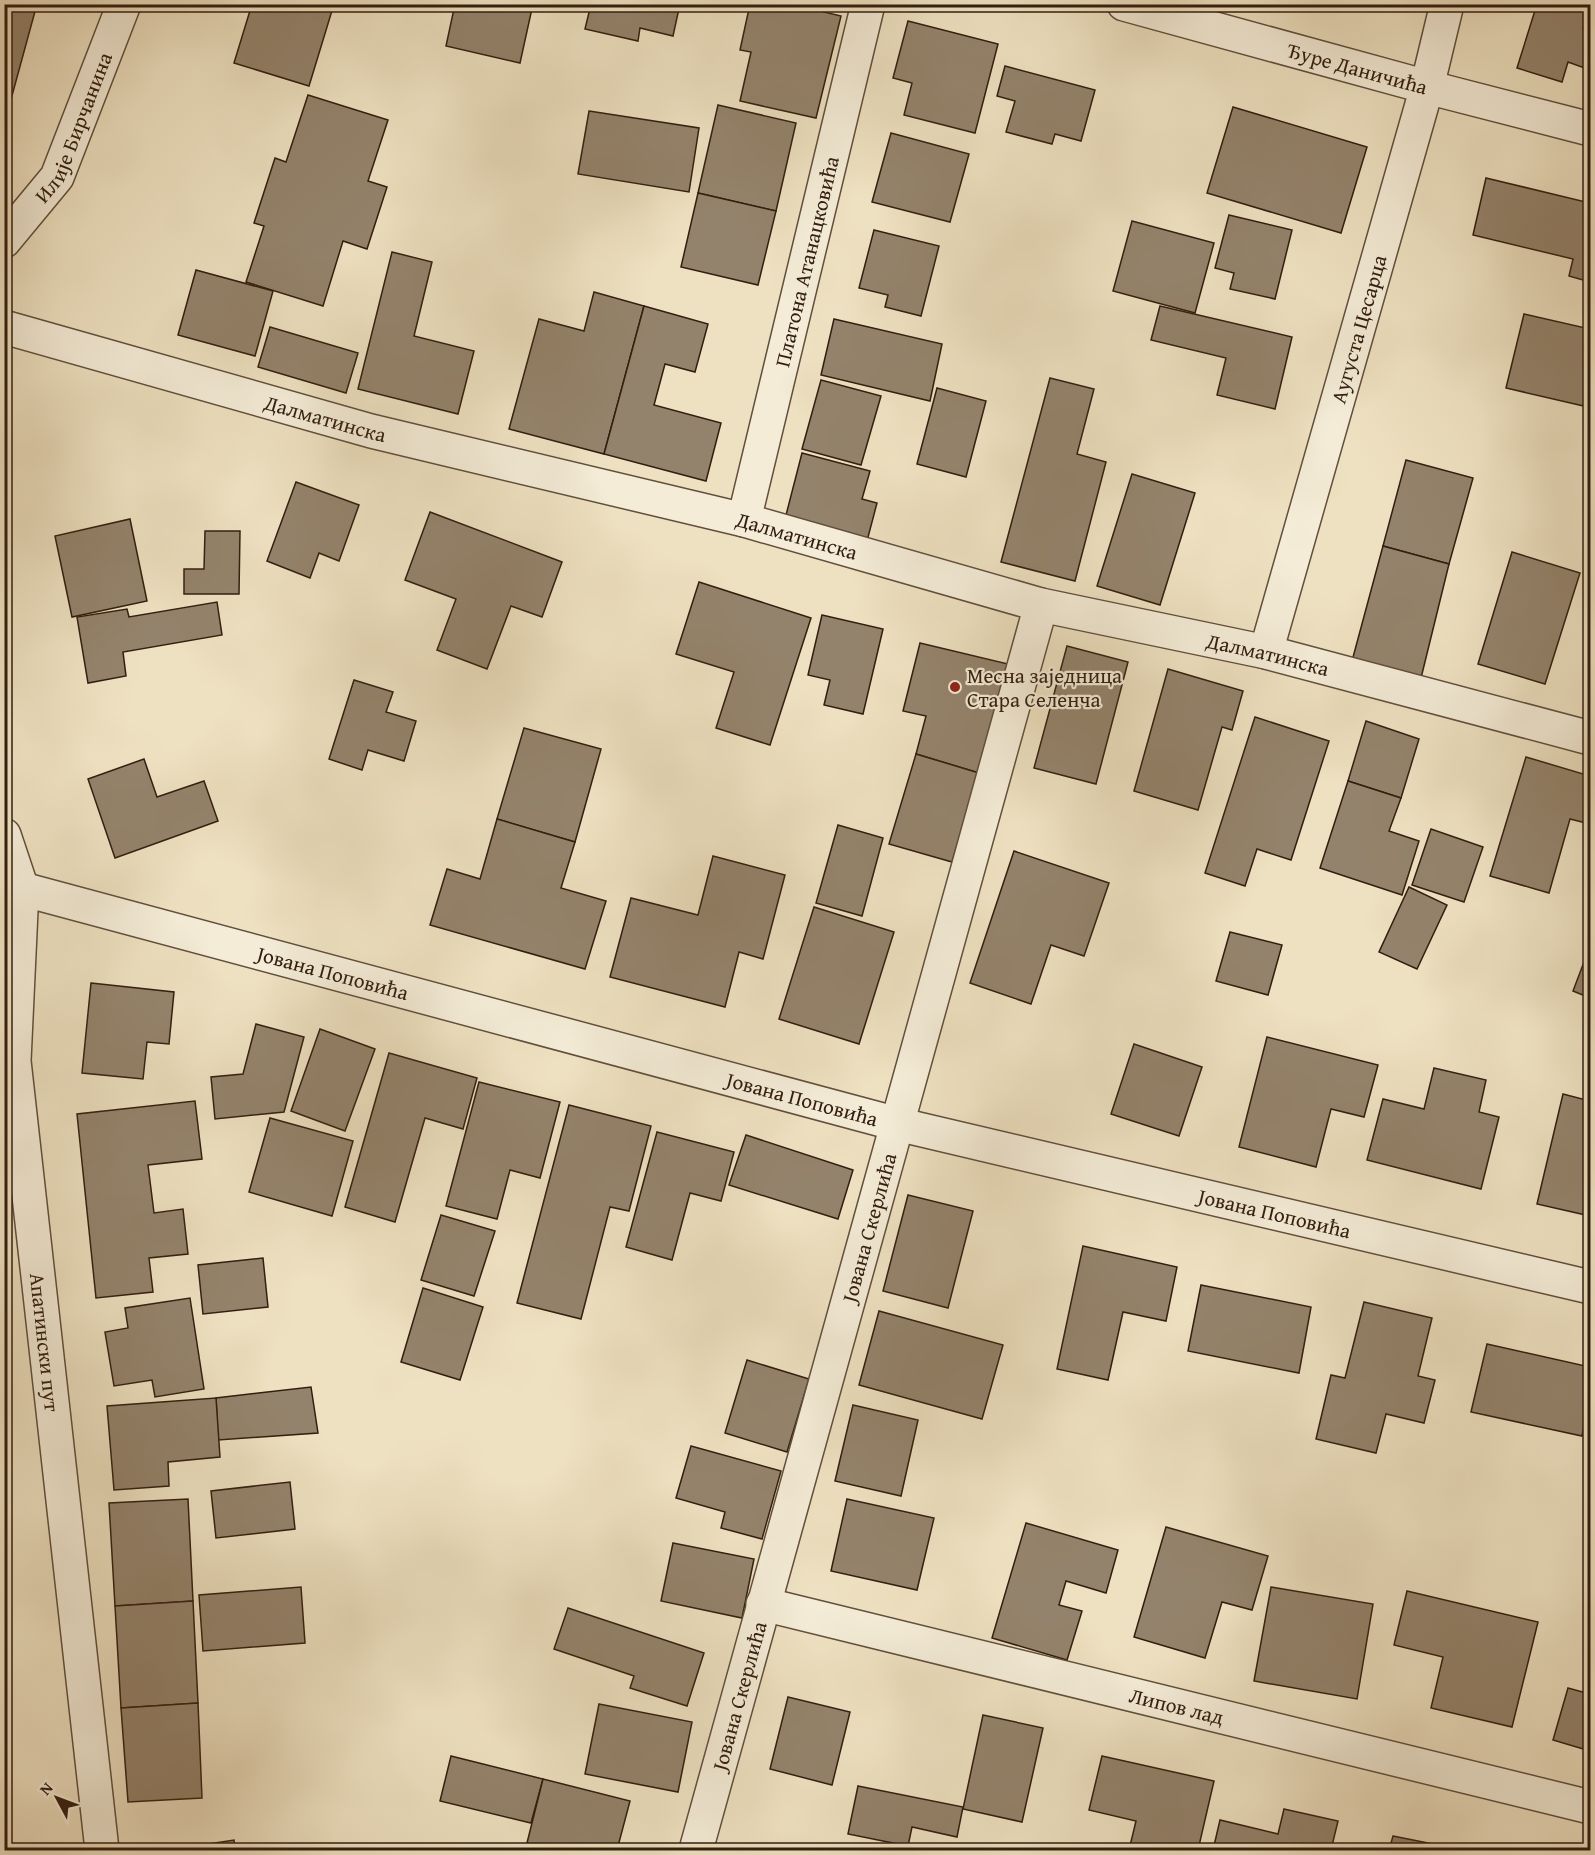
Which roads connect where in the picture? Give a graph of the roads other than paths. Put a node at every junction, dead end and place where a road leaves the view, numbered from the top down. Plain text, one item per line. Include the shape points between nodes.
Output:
1 (124, 4) edge
2 (868, 4) edge
3 (1124, 4) edge
4 (1447, 4) edge
5 (1427, 87) junction
6 (1590, 129) edge
7 (4, 241) edge
8 (4, 327) edge
9 (744, 520) junction
10 (1041, 605) junction
11 (1266, 652) junction
12 (1590, 738) edge
13 (4, 835) edge
14 (22, 889) junction
15 (897, 1124) junction
16 (1590, 1287) edge
17 (763, 1604) junction
18 (1590, 1807) edge
19 (102, 1851) edge
20 (696, 1851) edge

1 - 7 street, Илије Бирчанина via 57,177
2 - 9 street, Платона Атанацковића
3 - 5 street, Ђуре Даничића
4 - 5 street, Аугуста Цесарца
5 - 6 street, Ђуре Даничића
5 - 11 street, Аугуста Цесарца
8 - 9 street, Далматинска via 371,431
9 - 10 street, Далматинска
10 - 11 street, Далматинска
10 - 15 street, Јована Скерлића
11 - 12 street, Далматинска
13 - 14 street, Апатински пут
14 - 15 street, Јована Поповића
14 - 19 street, Апатински пут via 14,1061
15 - 16 street, Јована Поповића
15 - 17 street, Јована Скерлића
17 - 18 street, Липов лад
17 - 20 street, Јована Скерлића

